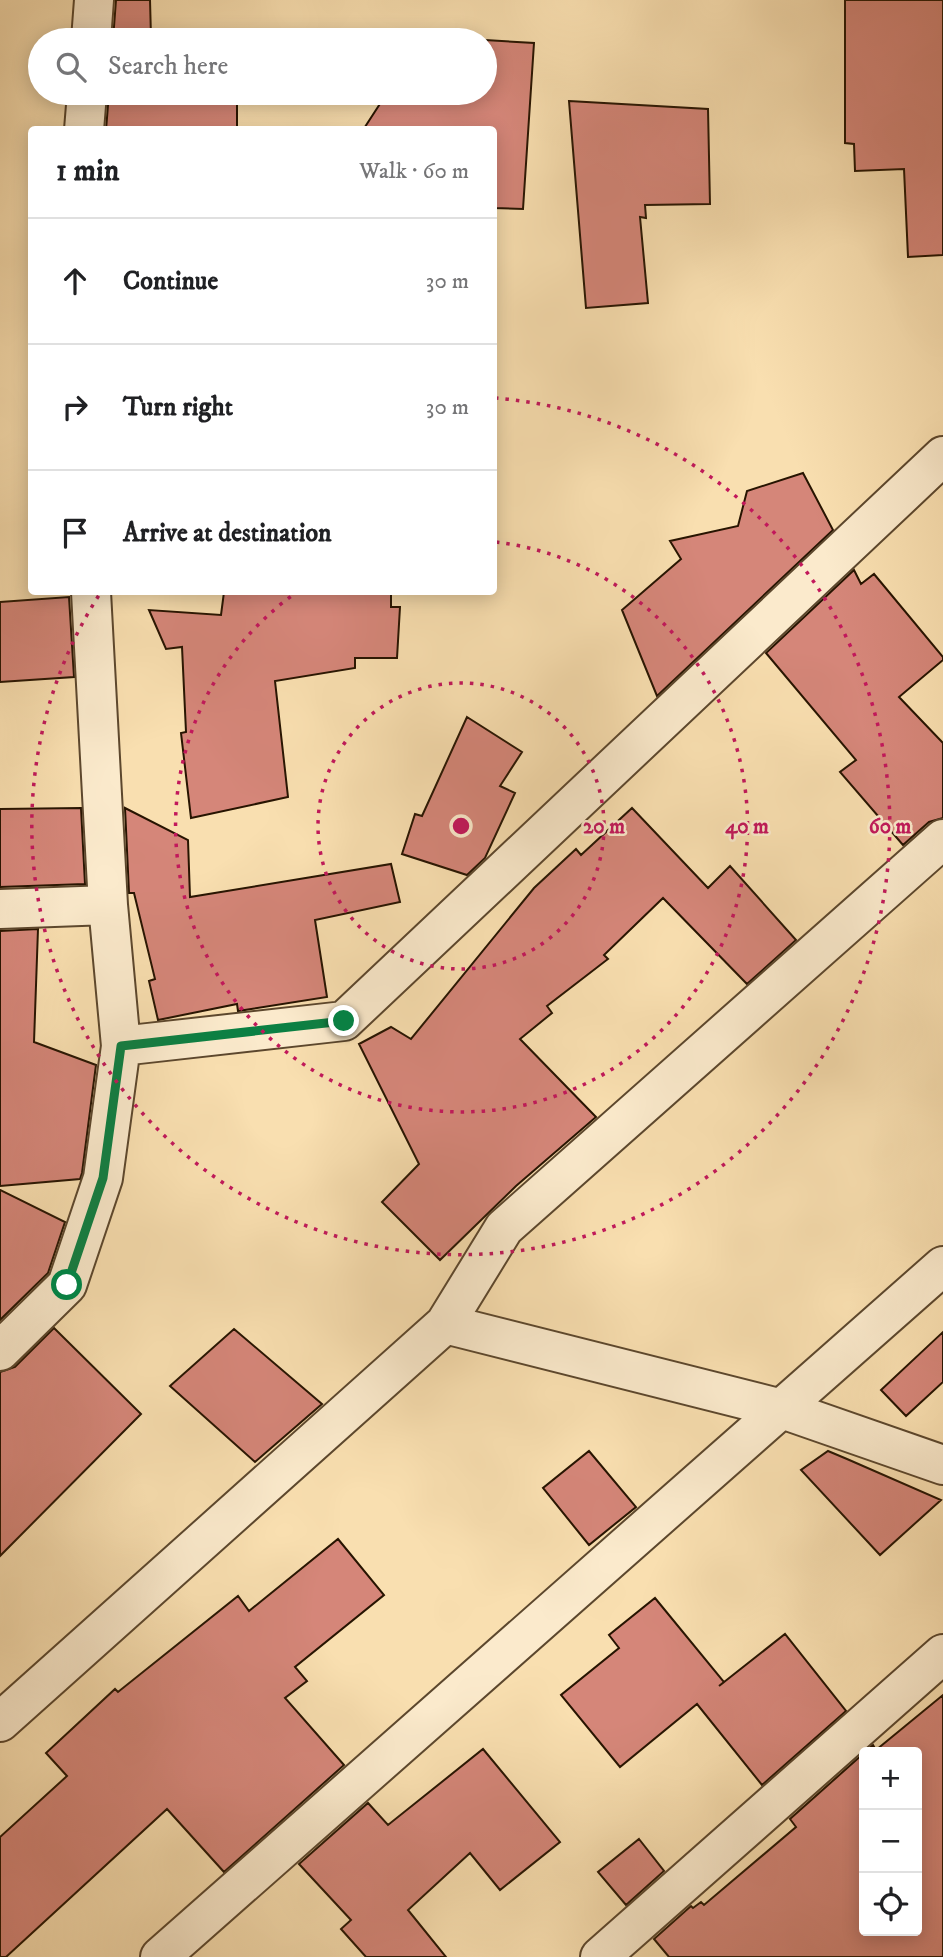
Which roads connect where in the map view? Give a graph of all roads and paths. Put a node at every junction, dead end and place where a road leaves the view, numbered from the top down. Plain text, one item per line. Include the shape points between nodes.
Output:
1 (94, 0) edge
2 (92, 28) edge
3 (86, 105) edge
4 (84, 126) edge
5 (943, 456) edge
6 (91, 595) edge
7 (943, 839) edge
8 (108, 905) junction
9 (0, 909) edge
10 (121, 1046) junction
11 (943, 1265) edge
12 (445, 1324) junction
13 (0, 1351) edge
14 (782, 1409) junction
15 (943, 1465) edge
16 (943, 1654) edge
17 (0, 1722) edge
18 (160, 1957) edge
19 (600, 1957) edge

1 - 2 street
3 - 4 street
5 - 10 street via 344,1021
6 - 8 street
7 - 12 street via 504,1228
8 - 9 street
8 - 10 street
10 - 13 street via 103,1178 67,1285
11 - 14 street
12 - 14 street
12 - 17 street
14 - 15 street
14 - 18 street
16 - 19 street

